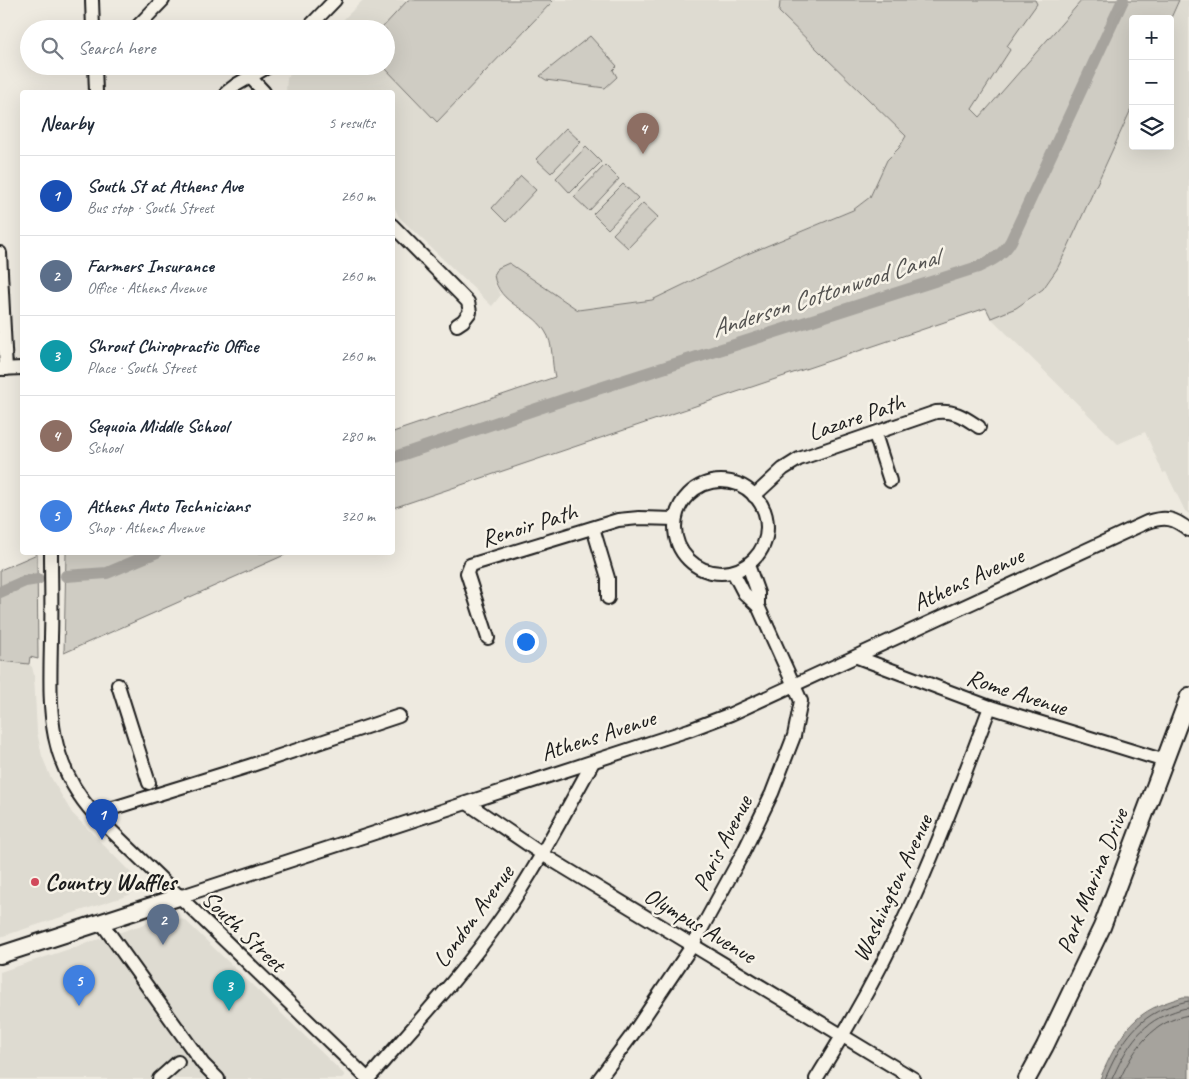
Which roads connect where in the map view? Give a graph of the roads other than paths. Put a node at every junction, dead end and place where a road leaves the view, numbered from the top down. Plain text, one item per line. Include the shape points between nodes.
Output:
1 (92, 0) edge
2 (163, 0) edge
3 (335, 0) edge
4 (93, 20) edge
5 (144, 20) edge
6 (316, 20) edge
7 (95, 75) edge
8 (256, 75) edge
9 (251, 78) junction
10 (96, 90) edge
11 (230, 90) edge
12 (262, 90) edge
13 (395, 228) edge
14 (0, 253) edge
15 (457, 326) dead end
16 (20, 368) edge
17 (3, 369) edge
18 (979, 427) dead end
19 (875, 434) junction
20 (890, 481) dead end
21 (754, 496) junction
22 (675, 519) junction
23 (593, 528) junction
24 (1189, 530) edge
25 (51, 555) edge
26 (748, 565) junction
27 (734, 572) junction
28 (608, 598) dead end
29 (758, 606) junction
30 (488, 638) dead end
31 (857, 657) junction
32 (118, 685) dead end
33 (794, 686) junction
34 (1189, 696) edge
35 (990, 707) junction
36 (399, 716) dead end
37 (1166, 761) junction
38 (593, 762) junction
39 (150, 784) dead end
40 (467, 803) junction
41 (94, 814) junction
42 (542, 854) junction
43 (179, 897) junction
44 (101, 922) junction
45 (692, 946) junction
46 (0, 955) edge
47 (843, 1036) junction
48 (178, 1062) dead end
49 (159, 1079) edge
50 (218, 1079) edge
51 (368, 1079) edge
52 (599, 1079) edge
53 (816, 1079) edge
54 (914, 1079) edge
55 (1027, 1079) edge

1 - 4 street
2 - 5 street
3 - 6 street
7 - 10 street
8 - 9 street
9 - 11 street
9 - 12 street
13 - 15 street via 468,302 470,312
14 - 17 street
16 - 17 street
18 - 19 street, Lazare Path via 962,415 948,411
19 - 20 street
19 - 21 street, Lazare Path via 799,459
21 - 22 street via 733,483 708,483 686,496
21 - 26 street via 765,514 766,535 758,554
22 - 23 street, Renoir Path via 629,518
22 - 27 street via 676,540 694,565 713,573
23 - 28 street via 608,578
23 - 30 street, Renoir Path via 470,565 467,573
24 - 31 street, Athens Avenue via 1171,519 1147,522
25 - 41 street, South Street via 54,738 70,780
26 - 27 street
26 - 29 street, Paris Avenue via 758,593
27 - 29 street, Paris Avenue via 744,593
29 - 33 street, Paris Avenue
31 - 33 street, Athens Avenue
31 - 35 street, Rome Avenue
32 - 39 street
33 - 38 street, Athens Avenue via 689,730
33 - 45 street, Paris Avenue via 801,701 794,736 772,793
34 - 37 main road, Park Marina Drive
35 - 37 street, Rome Avenue
35 - 47 street, Washington Avenue via 912,903
36 - 41 street
37 - 55 main road, Park Marina Drive via 1102,927
38 - 40 street, Athens Avenue
38 - 42 street, London Avenue
40 - 42 street, Olympus Avenue
40 - 43 street, Athens Avenue
41 - 43 street, South Street
42 - 45 street, Olympus Avenue
42 - 51 street, London Avenue via 476,953
43 - 44 main road, Athens Avenue
43 - 51 street, South Street
44 - 46 main road, Athens Avenue
44 - 50 street via 203,1064
45 - 47 street, Olympus Avenue
45 - 52 street, Paris Avenue
47 - 53 street, Washington Avenue
47 - 54 street, Olympus Avenue
48 - 49 street

